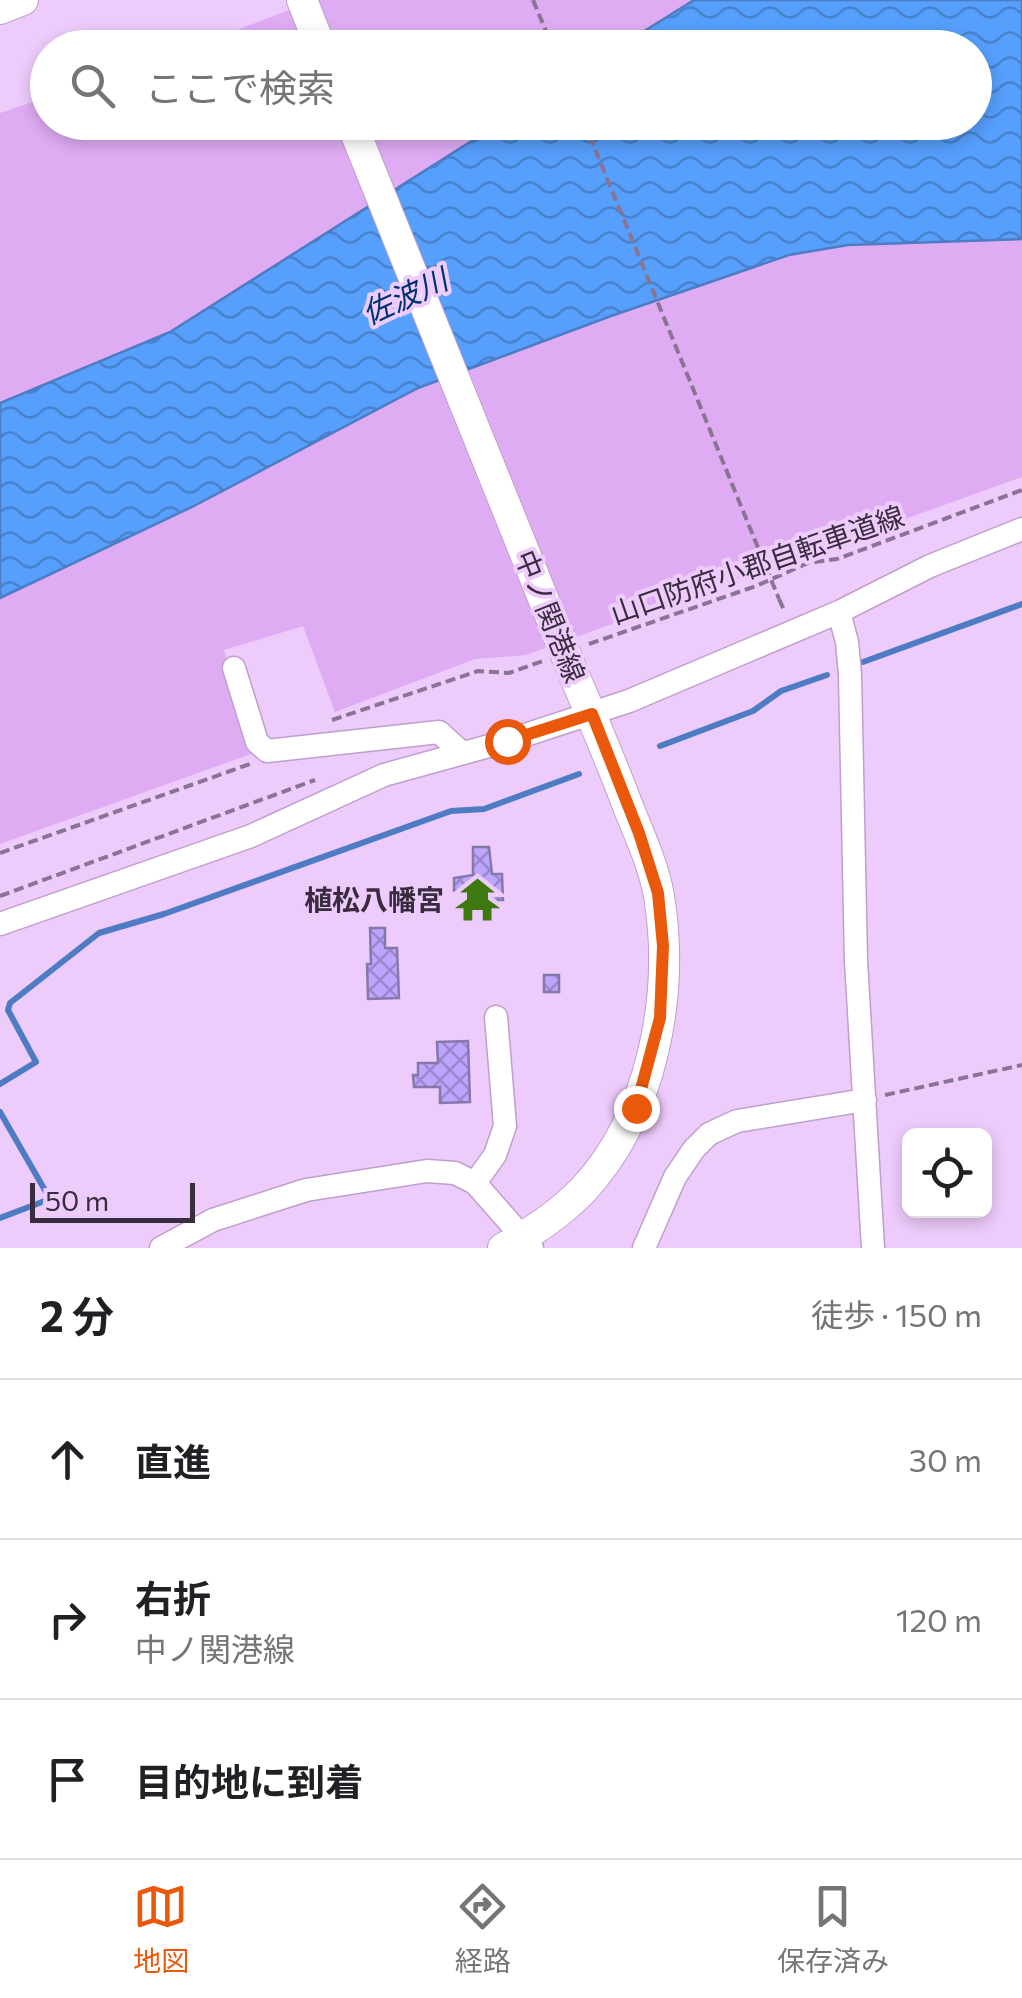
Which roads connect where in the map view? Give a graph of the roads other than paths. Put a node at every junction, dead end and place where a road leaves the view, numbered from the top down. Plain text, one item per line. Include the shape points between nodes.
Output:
1 (23, 0) edge
2 (302, 0) edge
3 (0, 8) edge
4 (314, 30) edge
5 (359, 140) edge
6 (1022, 529) edge
7 (839, 612) junction
8 (234, 668) dead end
9 (592, 714) junction
10 (453, 746) junction
11 (0, 924) edge
12 (496, 1017) dead end
13 (866, 1100) junction
14 (476, 1183) junction
15 (519, 1245) edge
16 (161, 1248) edge
17 (644, 1248) edge
18 (873, 1248) edge

1 - 3 main road
2 - 4 main road
5 - 9 main road, 中ノ関港線, bridge via 577,661
6 - 7 street
7 - 9 street
7 - 13 street via 850,674
8 - 10 street via 257,742 267,751 439,732
9 - 10 street via 507,741
9 - 15 main road, 中ノ関港線 via 658,893 660,1018 636,1108 617,1145 585,1188
10 - 11 street via 252,836
12 - 14 street via 504,1126
13 - 17 street via 738,1121 709,1134 676,1177
13 - 18 street
14 - 15 street
14 - 16 street via 426,1171 306,1190 214,1220

